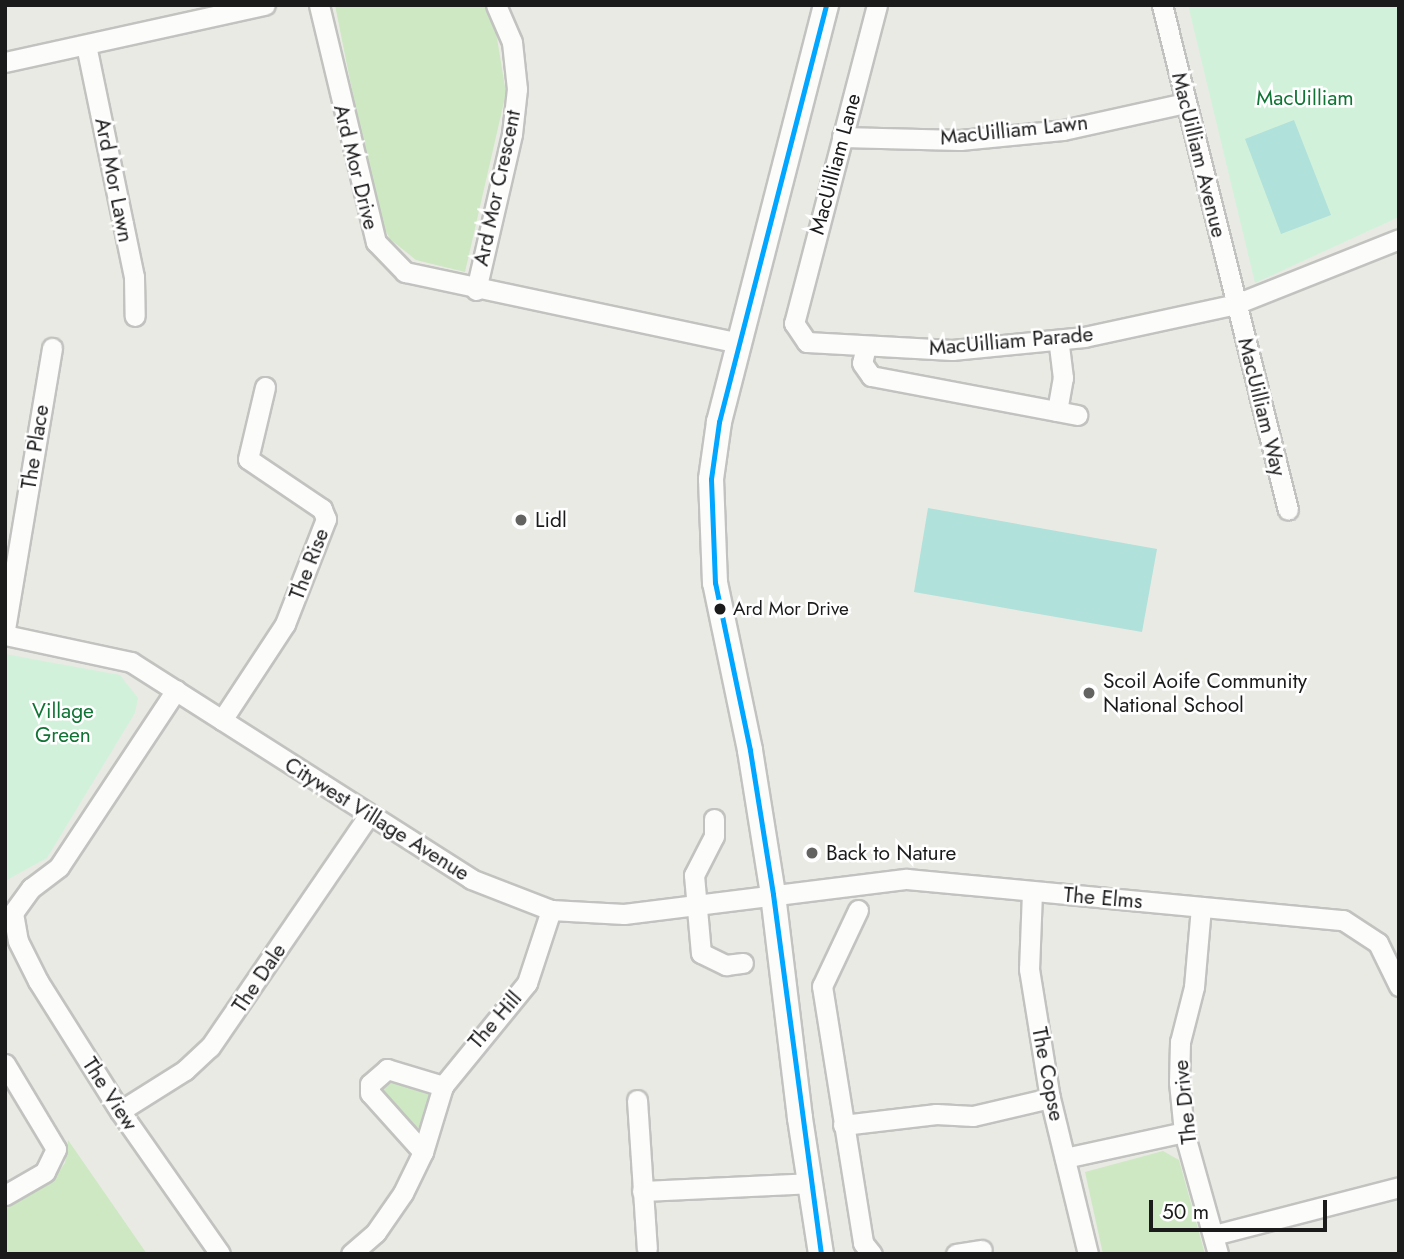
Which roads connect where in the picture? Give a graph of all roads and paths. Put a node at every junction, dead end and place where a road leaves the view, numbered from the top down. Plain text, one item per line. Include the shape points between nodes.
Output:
1 (265, 5) edge
2 (319, 5) edge
3 (496, 5) edge
4 (825, 5) edge
5 (877, 5) edge
6 (1162, 5) edge
7 (86, 45) junction
8 (5, 62) edge
9 (1185, 103) junction
10 (842, 136) junction
11 (1399, 239) edge
12 (476, 290) junction
13 (1236, 304) junction
14 (135, 316) dead end
15 (794, 323) joint
16 (1058, 340) junction
17 (738, 343) junction
18 (866, 346) junction
19 (52, 348) dead end
20 (265, 387) dead end
21 (1057, 411) junction
22 (1077, 415) dead end
23 (1289, 510) dead end
24 (5, 629) edge
25 (5, 635) edge
26 (176, 690) junction
27 (222, 720) junction
28 (368, 816) junction
29 (714, 819) dead end
30 (1032, 892) junction
31 (773, 894) junction
32 (696, 905) junction
33 (1201, 907) junction
34 (551, 910) junction
35 (858, 910) dead end
36 (743, 963) dead end
37 (1399, 986) edge
38 (5, 1063) edge
39 (443, 1086) junction
40 (1050, 1098) junction
41 (637, 1100) dead end
42 (120, 1111) junction
43 (843, 1125) junction
44 (1184, 1132) junction
45 (423, 1152) junction
46 (1065, 1158) junction
47 (810, 1183) junction
48 (1399, 1187) edge
49 (642, 1191) junction
50 (5, 1195) edge
51 (1216, 1244) edge
52 (647, 1249) dead end
53 (982, 1250) dead end
54 (220, 1254) edge
55 (351, 1254) edge
56 (821, 1254) edge
57 (872, 1254) edge
58 (956, 1254) edge
59 (1088, 1254) edge

1 - 7 street
2 - 12 street, Ard Mor Drive via 376,242 405,272
3 - 12 street, Ard Mor Crescent via 512,42 517,89 512,134
4 - 17 street
5 - 10 street, MacUilliam Lane
6 - 9 street, MacUilliam Avenue
7 - 8 street
7 - 14 street, Ard Mor Lawn via 134,277
9 - 10 street, MacUilliam Lawn via 1063,130 960,140
9 - 13 street, MacUilliam Avenue
10 - 15 street, MacUilliam Lane
11 - 13 street, MacUilliam Parade
12 - 17 street, Ard Mor Drive
13 - 16 street, MacUilliam Parade
13 - 23 street, MacUilliam Way
15 - 18 street, MacUilliam Parade via 807,342
16 - 18 street, MacUilliam Parade via 952,350
16 - 21 street via 1063,377
17 - 31 street via 710,479 712,546
18 - 21 street via 862,363 871,376
19 - 24 street, The Place
20 - 27 street, The Rise via 248,459 321,509 326,519 285,624
21 - 22 street
25 - 26 street, Citywest Village Avenue via 116,656
26 - 27 street, Citywest Village Avenue
26 - 42 street, The View via 59,867 19,900 14,925 38,981
27 - 28 street, Citywest Village Avenue
28 - 34 street, Citywest Village Avenue via 471,879
28 - 42 street, The Dale via 210,1046 185,1070
29 - 32 street via 714,836 694,875
30 - 31 street, The Elms via 907,878
30 - 33 street, The Elms
30 - 40 street, The Copse via 1029,969
31 - 32 street, Citywest Village Avenue
31 - 47 street
32 - 34 street, Citywest Village Avenue via 624,914
32 - 36 street via 701,953 726,965
33 - 37 street, The Elms via 1343,920 1378,943
33 - 44 street, The Drive via 1194,987 1180,1042
34 - 39 street, The Hill via 527,983
35 - 43 street via 822,986
38 - 50 street via 56,1149 45,1172
39 - 45 street, The Hill
39 - 45 street via 387,1069 370,1084 370,1093
40 - 43 street via 973,1116 936,1114
40 - 46 street, The Copse
41 - 49 street
42 - 54 street, The View
43 - 57 street via 863,1243
44 - 46 street
44 - 51 street, The Drive
45 - 55 street, The Hill via 403,1193 376,1232
46 - 59 street, The Copse
47 - 49 street
47 - 56 street
48 - 51 street
49 - 52 street
53 - 58 street

